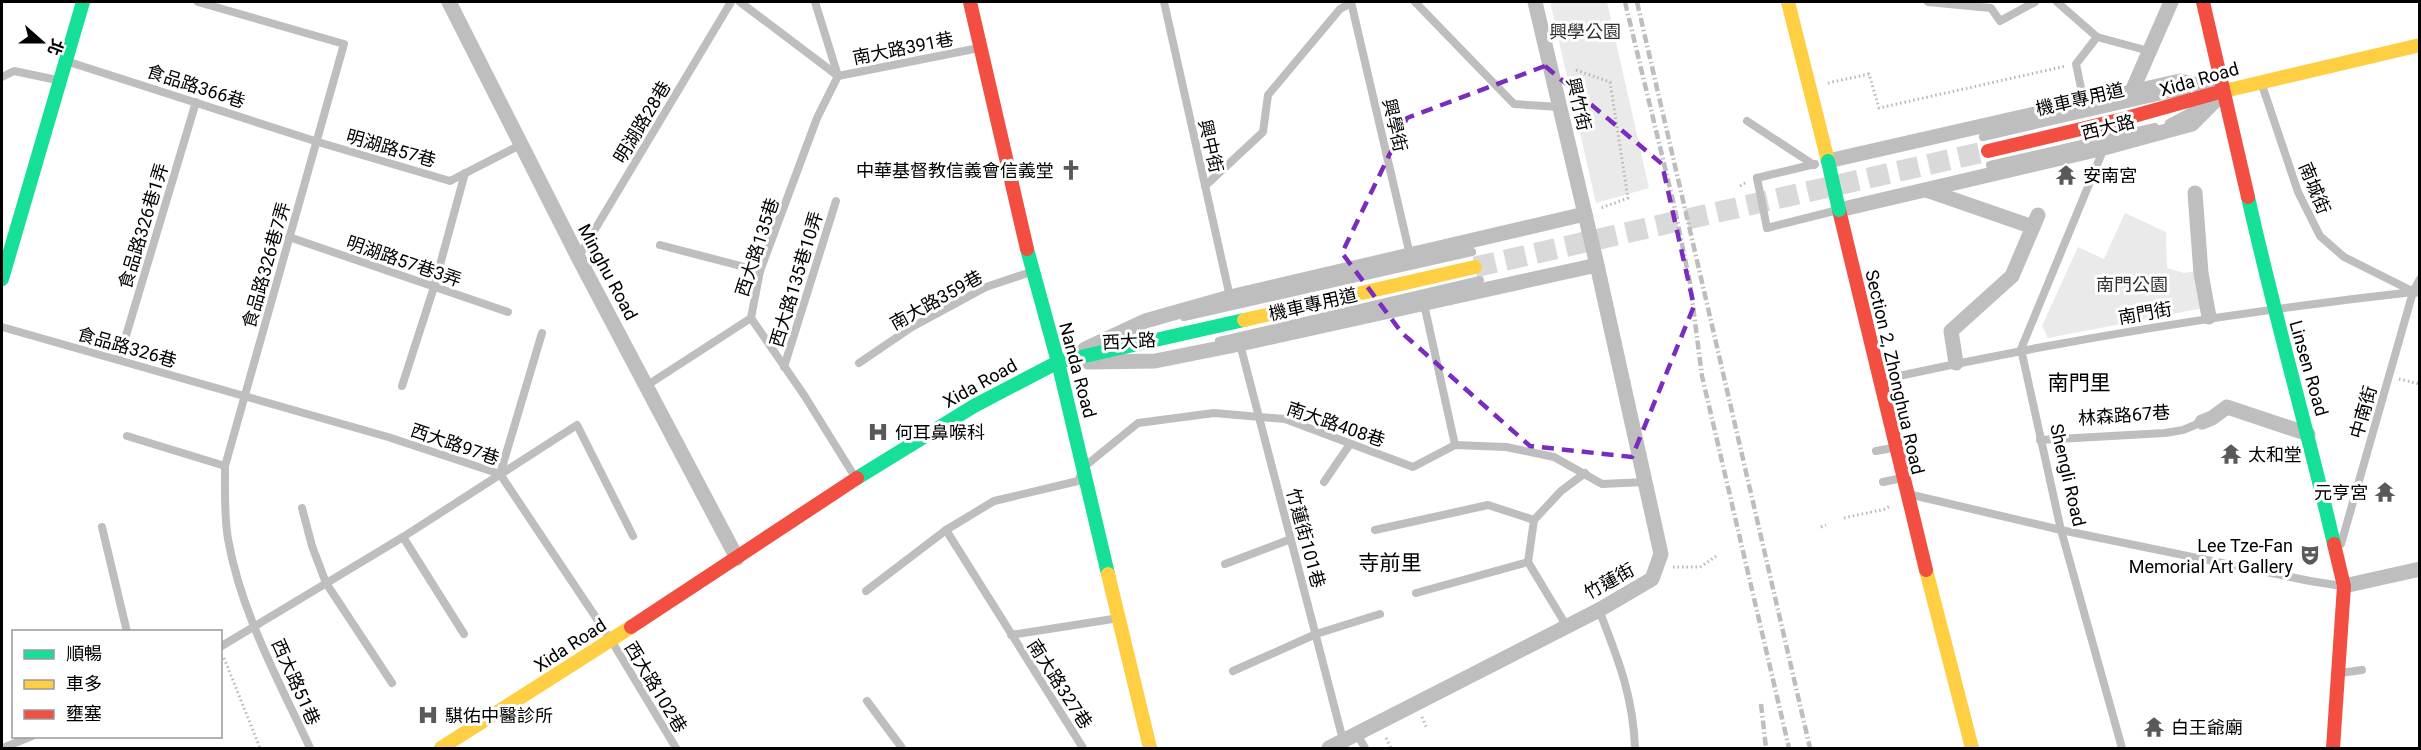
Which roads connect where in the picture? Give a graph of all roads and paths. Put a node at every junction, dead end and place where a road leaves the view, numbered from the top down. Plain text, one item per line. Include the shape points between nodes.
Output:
1 (83, 2) edge
2 (198, 2) edge
3 (448, 2) edge
4 (731, 2) edge
5 (740, 2) edge
6 (815, 2) edge
7 (970, 2) edge
8 (1164, 2) edge
9 (1351, 2) edge
10 (1415, 2) edge
11 (1535, 2) edge
12 (1788, 2) edge
13 (1929, 2) edge
14 (2035, 2) edge
15 (2057, 2) edge
16 (2171, 2) edge
17 (2203, 2) edge
18 (2097, 38) junction
19 (2420, 45) edge
20 (980, 48) junction
21 (2149, 51) junction
22 (64, 61) junction
23 (2076, 64) junction
24 (1576, 69) dead end
25 (838, 76) junction
26 (2, 77) edge
27 (59, 80) junction
28 (2260, 81) junction
29 (1809, 87) junction
30 (2132, 91) junction
31 (2225, 91) junction
32 (196, 102) junction
33 (2084, 102) junction
34 (1560, 107) junction
35 (1747, 121) dead end
36 (1983, 137) dead end
37 (318, 142) junction
38 (520, 145) junction
39 (2104, 148) junction
40 (1989, 158) tunnel mouth
41 (1821, 163) junction
42 (465, 173) junction
43 (1205, 186) junction
44 (1926, 189) junction
45 (2195, 193) dead end
46 (836, 201) dead end
47 (1839, 210) junction
48 (1585, 214) junction
49 (289, 237) junction
50 (660, 245) dead end
51 (1472, 252) dead end
52 (1410, 255) junction
53 (578, 257) junction
54 (1597, 265) junction
55 (1475, 267) tunnel mouth
56 (760, 272) junction
57 (1032, 272) junction
58 (2, 279) edge
59 (2420, 279) edge
60 (1480, 280) dead end
61 (434, 287) junction
62 (2416, 292) edge
63 (1230, 297) junction
64 (1424, 304) junction
65 (2273, 308) junction
66 (508, 312) dead end
67 (2210, 317) junction
68 (751, 318) junction
69 (1145, 321) junction
70 (2, 327) edge
71 (542, 333) dead end
72 (1240, 344) junction
73 (2021, 349) junction
74 (119, 359) junction
75 (1155, 361) junction
76 (1058, 362) junction
77 (859, 363) dead end
78 (1956, 363) junction
79 (784, 367) junction
80 (2389, 376) junction
81 (1878, 380) junction
82 (2420, 384) edge
83 (402, 386) dead end
84 (646, 386) junction
85 (244, 398) junction
86 (1260, 417) junction
87 (2202, 422) joint
88 (2308, 434) junction
89 (127, 436) dead end
90 (2040, 440) junction
91 (1350, 444) junction
92 (1455, 445) junction
93 (1894, 448) junction
94 (1876, 451) dead end
95 (225, 466) junction
96 (1084, 467) junction
97 (1585, 473) junction
98 (500, 474) junction
99 (855, 477) junction
100 (1902, 478) junction
101 (1324, 482) dead end
102 (1645, 482) junction
103 (1883, 482) dead end
104 (1905, 493) junction
105 (302, 508) dead end
106 (1844, 519) dead end
107 (1534, 520) junction
108 (102, 527) dead end
109 (946, 530) junction
110 (1375, 530) dead end
111 (2061, 530) junction
112 (633, 536) dead end
113 (403, 537) junction
114 (1291, 538) junction
115 (2338, 554) junction
116 (1718, 555) dead end
117 (737, 558) junction
118 (1528, 562) junction
119 (1225, 564) dead end
120 (1657, 566) junction
121 (2420, 569) edge
122 (326, 583) junction
123 (2344, 586) junction
124 (867, 591) dead end
125 (1416, 593) dead end
126 (1599, 610) junction
127 (1380, 614) dead end
128 (1119, 618) junction
129 (1566, 625) junction
130 (255, 628) junction
131 (127, 630) edge
132 (464, 634) dead end
133 (1316, 634) junction
134 (1011, 635) junction
135 (610, 640) junction
136 (222, 648) edge
137 (222, 654) edge
138 (2362, 670) dead end
139 (1233, 671) dead end
140 (2338, 674) junction
141 (392, 683) dead end
142 (867, 701) dead end
143 (1350, 737) junction
144 (27, 738) edge
145 (3, 748) edge
146 (260, 748) edge
147 (310, 748) edge
148 (441, 748) edge
149 (676, 748) edge
150 (902, 748) edge
151 (1083, 748) edge
152 (1150, 748) edge
153 (1329, 748) edge
154 (1365, 748) edge
155 (1635, 748) edge
156 (1972, 748) edge
157 (2122, 748) edge
158 (2333, 748) edge

1 - 22 street
2 - 37 lane, 食品路326巷7弄 via 344,44
3 - 38 street, Minghu Road
4 - 53 lane, 明湖路28巷
5 - 25 lane
6 - 25 lane, 南大路391巷
7 - 20 street, Nanda Road
8 - 43 lane, 興中街
9 - 43 lane via 1340,9 1268,95 1263,132
9 - 52 lane, 興學街
10 - 34 lane via 1514,104
11 - 34 street, 興竹街
12 - 29 street, Section 2, Zhonghua Road
13 - 14 lane via 1991,9 2000,21
15 - 18 lane
16 - 21 street
17 - 31 street, Linsen Road
18 - 21 lane
18 - 23 lane
19 - 28 street, Xida Road
20 - 25 lane, 南大路391巷
20 - 57 street, Nanda Road
21 - 30 street
22 - 27 street
22 - 32 lane, 食品路366巷
23 - 29 path via 1879,108 1869,74
23 - 33 lane
24 - 48 path via 1610,82 1628,198
25 - 56 lane, 西大路135巷 via 826,95
26 - 27 lane via 14,71
27 - 58 street
28 - 31 street, Xida Road
28 - 62 lane, 南城街 via 2298,192 2320,236 2344,257
29 - 41 street, Section 2, Zhonghua Road
30 - 31 street, 西大路 via 2180,81
30 - 33 street, 西大路
31 - 36 lane, 機車專用道 via 2170,94
31 - 39 street, 西大路 via 2192,124
31 - 40 street, Xida Road
31 - 65 street, Linsen Road
32 - 37 lane, 食品路366巷
32 - 74 lane, 食品路326巷1弄
33 - 41 street, 西大路
34 - 48 street, 興竹街
35 - 41 lane
37 - 42 lane, 明湖路57巷 via 450,181
37 - 49 lane, 食品路326巷7弄
38 - 42 lane, 明湖路57巷
38 - 53 street, Minghu Road
39 - 44 street, 西大路
39 - 73 lane
41 - 47 street, Section 2, Zhonghua Road, bridge
41 - 47 lane, 西大路, bridge via 1757,178 1767,228
42 - 61 lane
43 - 63 lane, 興中街
44 - 47 street, 西大路
44 - 78 street via 2035,221 2012,276 1951,331
45 - 67 street via 2201,273
46 - 79 lane, 西大路135巷10弄
47 - 81 street, Section 2, Zhonghua Road
48 - 52 street, 西大路
48 - 54 street, 興竹街, bridge
49 - 61 lane, 明湖路57巷3弄
49 - 85 lane, 食品路326巷7弄
50 - 56 lane
51 - 69 lane, 機車專用道 via 1171,320
52 - 63 street, 西大路
53 - 84 street, Minghu Road
54 - 64 street, 西大路
54 - 102 street, 竹蓮街
55 - 76 street, Xida Road
56 - 68 lane, 西大路135巷
57 - 76 street, Nanda Road
57 - 77 lane, 南大路359巷 via 986,287 912,327
59 - 62 lane, 中南街
60 - 75 lane, 機車專用道 via 1175,351
61 - 66 lane, 明湖路57巷3弄
61 - 83 lane
62 - 65 lane, 南門街
62 - 80 lane, 中南街
63 - 69 street, 西大路
64 - 72 street, 西大路
64 - 92 lane
65 - 67 lane, 南門街
65 - 88 street, Linsen Road
67 - 73 lane, 南門街
68 - 79 lane, 西大路135巷
68 - 84 lane
69 - 76 street, 西大路
70 - 74 lane, 食品路326巷
71 - 98 lane
72 - 75 street, 西大路
72 - 86 lane, 竹蓮街101巷
73 - 78 lane, 南門街
73 - 90 lane, Shengli Road
74 - 85 lane, 食品路326巷
75 - 76 street, 西大路
76 - 96 street, Nanda Road
76 - 99 street, Xida Road via 1006,387
78 - 81 lane, 南門街
79 - 99 lane, 西大路135巷
80 - 82 path
80 - 115 lane, 中南街
81 - 93 street, Section 2, Zhonghua Road
84 - 117 street, Minghu Road
85 - 95 lane, 食品路326巷7弄
85 - 98 lane, 西大路97巷 via 388,437
86 - 91 lane, 南大路408巷 via 1285,419
86 - 96 lane, 南大路408巷 via 1214,413 1138,423
86 - 114 lane, 竹蓮街101巷
87 - 88 street, 林森路67巷 via 2227,406
87 - 90 lane, 林森路67巷 via 2165,433
88 - 115 street, Linsen Road
89 - 95 lane
90 - 111 lane, Shengli Road
91 - 92 lane, 南大路408巷 via 1413,466
91 - 101 lane
92 - 97 lane via 1506,447 1554,457
93 - 94 lane
93 - 100 street, Section 2, Zhonghua Road
95 - 130 lane, 西大路51巷 via 228,538
96 - 109 lane via 1078,481 994,501
96 - 128 street, Nanda Road
97 - 102 lane via 1602,484
97 - 107 lane via 1561,491
98 - 112 lane via 577,425
98 - 113 lane
98 - 135 lane, 西大路97巷
99 - 117 street, Xida Road
100 - 103 lane
100 - 104 street, Section 2, Zhonghua Road
102 - 120 street, 竹蓮街 via 1661,554
104 - 106 path via 1885,509
104 - 111 lane
104 - 156 street, Section 2, Zhonghua Road
105 - 122 lane
107 - 110 lane via 1488,505
107 - 118 lane
108 - 131 lane
109 - 124 lane
109 - 134 lane, 南大路327巷
111 - 123 lane
111 - 157 lane, Shengli Road
113 - 122 lane
113 - 132 lane
114 - 119 lane
114 - 133 lane, 竹蓮街101巷
115 - 123 street, Linsen Road
116 - 120 path via 1700,567
117 - 135 street, Xida Road
118 - 125 lane
118 - 129 lane
120 - 126 street, 竹蓮街 via 1652,579
121 - 123 street
122 - 130 lane
122 - 141 lane
123 - 140 street, Linsen Road
126 - 129 street, 竹蓮街
126 - 155 lane via 1624,672 1634,719
127 - 133 lane
128 - 134 lane, 南大路327巷
128 - 152 street, Nanda Road
129 - 143 street, 竹蓮街
130 - 136 lane
130 - 147 lane, 西大路51巷
133 - 139 lane
133 - 143 lane, 竹蓮街101巷
134 - 151 lane, 南大路327巷
135 - 148 street, Xida Road
135 - 149 lane, 西大路102巷
137 - 146 path
138 - 140 lane
140 - 158 street, Linsen Road
142 - 150 lane
143 - 153 street, 竹蓮街
143 - 154 lane, 竹蓮街101巷
144 - 145 lane

